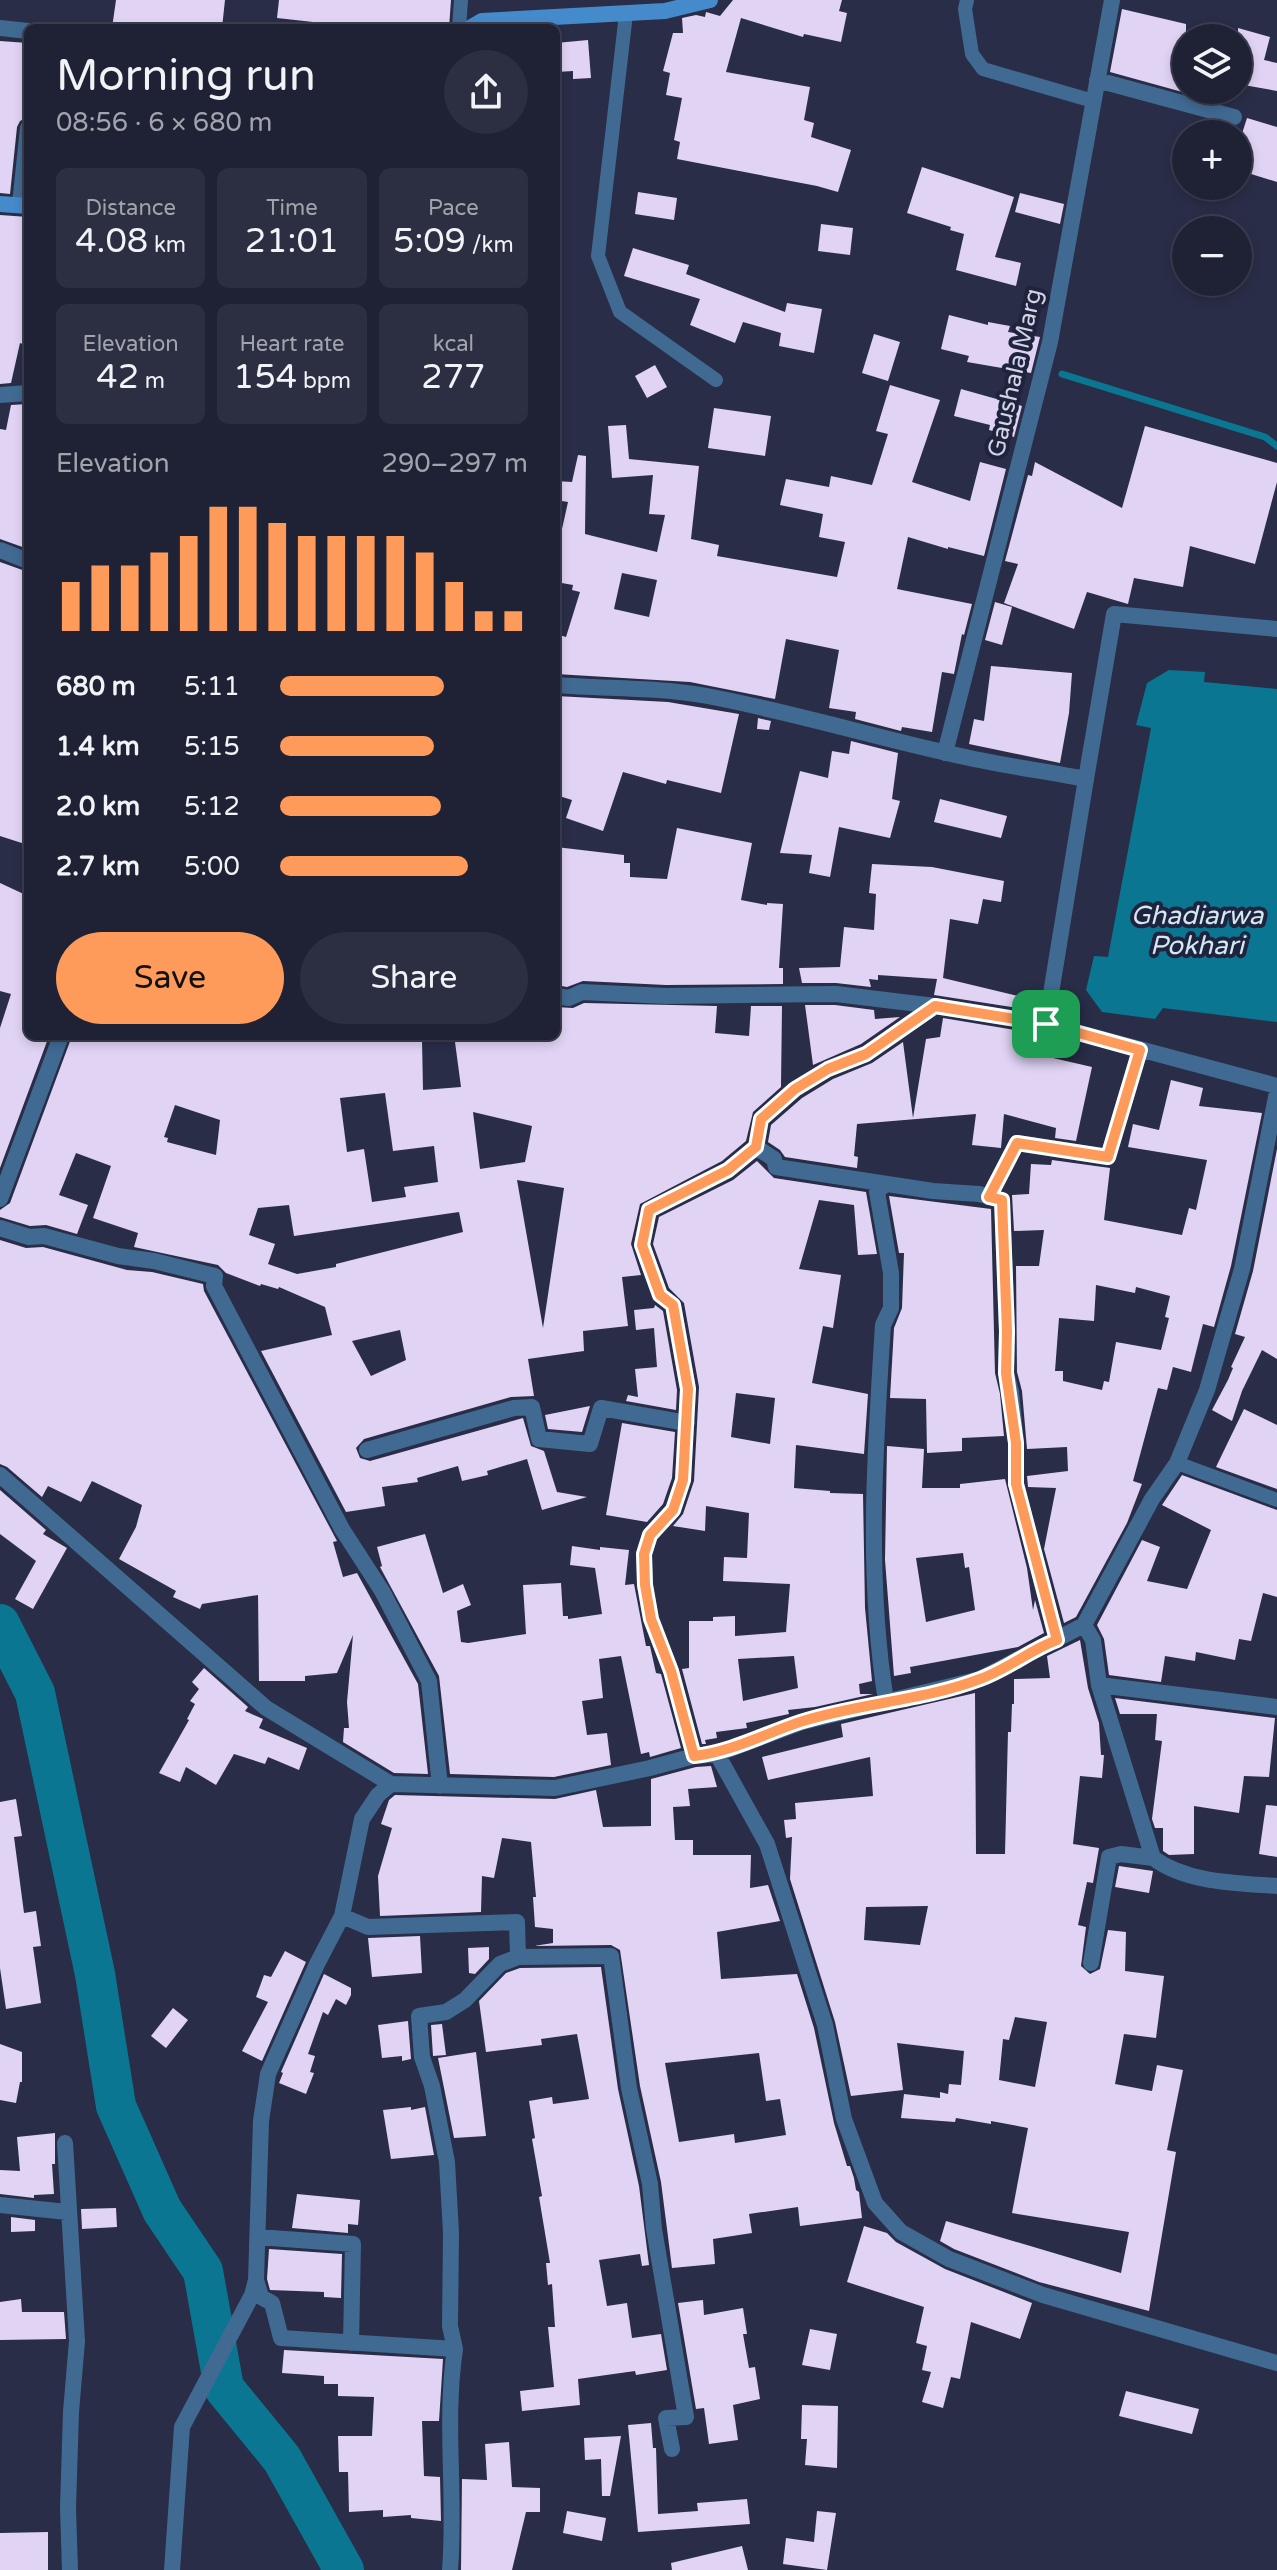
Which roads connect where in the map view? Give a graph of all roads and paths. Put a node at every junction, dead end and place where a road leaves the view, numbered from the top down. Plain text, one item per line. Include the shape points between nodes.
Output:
1 (461, 0) edge
2 (710, 0) edge
3 (967, 0) edge
4 (1112, 0) edge
5 (626, 14) junction
6 (459, 24) edge
7 (477, 24) edge
8 (0, 28) edge
9 (24, 31) edge
10 (1097, 80) junction
11 (1093, 101) junction
12 (1234, 117) dead end
13 (0, 204) edge
14 (24, 205) edge
15 (716, 380) dead end
16 (24, 393) edge
17 (0, 395) edge
18 (0, 550) edge
19 (24, 559) edge
20 (1277, 629) edge
21 (560, 685) edge
22 (945, 753) junction
23 (1086, 779) junction
24 (560, 997) edge
25 (935, 1006) junction
26 (1046, 1024) junction
27 (60, 1040) edge
28 (1140, 1050) junction
29 (1277, 1089) edge
30 (756, 1147) junction
31 (885, 1184) junction
32 (989, 1197) junction
33 (0, 1199) edge
34 (0, 1228) edge
35 (687, 1423) junction
36 (367, 1450) dead end
37 (1177, 1463) junction
38 (0, 1475) edge
39 (1277, 1500) edge
40 (1084, 1625) junction
41 (1057, 1640) junction
42 (1099, 1685) junction
43 (886, 1701) junction
44 (1277, 1707) edge
45 (717, 1754) junction
46 (694, 1756) junction
47 (391, 1784) junction
48 (440, 1786) junction
49 (1153, 1858) junction
50 (1277, 1886) edge
51 (342, 1916) junction
52 (518, 1957) junction
53 (1091, 1963) dead end
54 (65, 2143) dead end
55 (0, 2205) edge
56 (67, 2212) junction
57 (258, 2237) junction
58 (254, 2288) junction
59 (351, 2343) junction
60 (455, 2349) junction
61 (1277, 2363) edge
62 (672, 2449) dead end
63 (70, 2570) edge
64 (172, 2570) edge
65 (450, 2570) edge

1 - 6 lane
2 - 5 main road
3 - 11 lane via 972,54 983,69
4 - 10 street, Gaushala Marg
5 - 7 main road
5 - 15 lane via 598,256 620,312
8 - 9 street
10 - 11 street, Gaushala Marg
10 - 12 street
11 - 22 street, Gaushala Marg via 1050,342
13 - 14 main road
16 - 17 street
18 - 19 street
20 - 23 street via 1114,614
21 - 22 street via 639,687 706,696
22 - 23 street
23 - 26 street
24 - 25 street via 582,992 836,994
25 - 26 street
25 - 30 street via 866,1054 795,1089 761,1119
26 - 28 street
27 - 33 street
28 - 29 street
28 - 32 street via 1108,1157 1017,1143
29 - 37 street via 1242,1269 1207,1390
30 - 31 street via 774,1159 776,1167
30 - 35 street via 728,1170 649,1210 642,1245 660,1295 673,1305 688,1389
31 - 32 street
31 - 43 street via 877,1192 891,1273 891,1308 883,1325 874,1494 876,1642
32 - 41 street via 1002,1200 1006,1373 1016,1484
34 - 48 street via 215,1276 214,1286 342,1529 429,1681
35 - 36 street via 601,1408 590,1444 539,1439 532,1407 514,1408
35 - 46 street via 683,1480 673,1510 650,1535 644,1554 651,1619
37 - 39 lane
37 - 40 street
38 - 47 street via 266,1708
40 - 41 street
40 - 42 street via 1093,1640
41 - 43 street via 980,1679
42 - 44 street
42 - 49 street
43 - 45 street via 802,1722
45 - 46 street
45 - 61 street via 767,1844 825,2025 844,2119 875,2203 901,2232 949,2259 1043,2295
46 - 48 street via 555,1788
47 - 48 street
47 - 51 street via 362,1819
49 - 50 street via 1170,1871
49 - 53 street via 1109,1857
51 - 52 street via 368,1927 517,1922
51 - 57 street via 268,2074 261,2121
52 - 60 street via 500,1964 446,2012 419,2016 422,2057 447,2162 450,2326
52 - 62 street via 611,1956 686,2417 666,2418
54 - 56 street
55 - 56 street
56 - 63 street via 77,2341
57 - 58 street
57 - 59 street via 353,2244
58 - 59 street via 272,2303 281,2338
58 - 64 street via 182,2427
59 - 60 street
60 - 65 street

